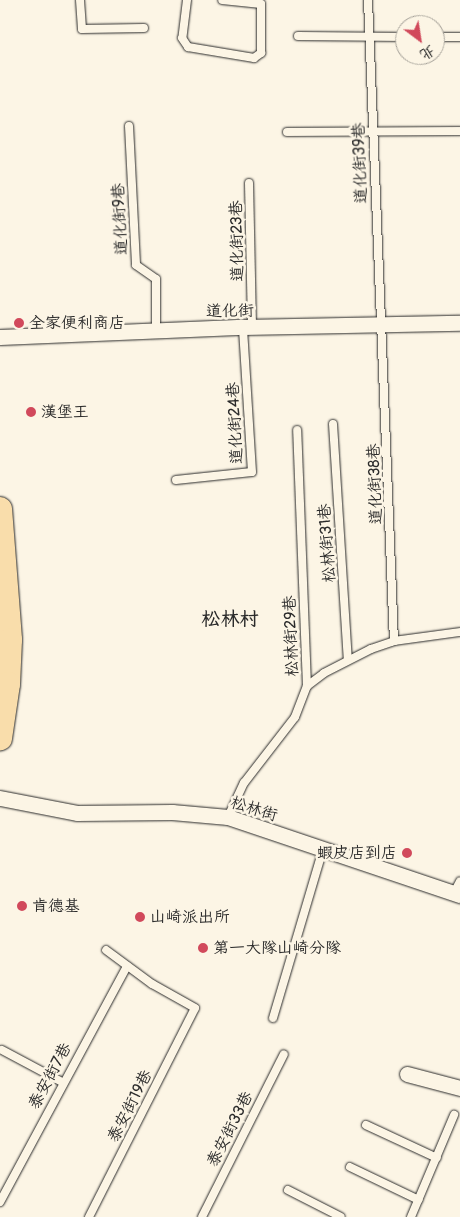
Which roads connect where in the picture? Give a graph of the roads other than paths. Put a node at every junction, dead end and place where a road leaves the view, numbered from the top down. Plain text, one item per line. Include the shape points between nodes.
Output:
1 (80, 0) edge
2 (187, 0) edge
3 (222, 0) edge
4 (368, 0) edge
5 (144, 28) dead end
6 (298, 36) dead end
7 (445, 37) edge
8 (460, 37) edge
9 (371, 38) junction
10 (395, 38) edge
11 (129, 126) dead end
12 (373, 131) junction
13 (460, 131) edge
14 (287, 132) dead end
15 (249, 183) dead end
16 (460, 323) edge
17 (383, 326) junction
18 (247, 328) junction
19 (156, 331) junction
20 (0, 337) edge
21 (333, 424) dead end
22 (297, 430) dead end
23 (176, 480) dead end
24 (0, 509) edge
25 (460, 632) edge
26 (394, 641) junction
27 (348, 660) junction
28 (4, 684) edge
29 (307, 686) junction
30 (0, 738) edge
31 (0, 798) edge
32 (228, 817) junction
33 (323, 849) junction
34 (458, 890) edge
35 (106, 950) dead end
36 (127, 966) junction
37 (273, 1018) dead end
38 (2, 1050) dead end
39 (284, 1054) dead end
40 (408, 1074) dead end
41 (62, 1082) junction
42 (460, 1088) edge
43 (454, 1115) dead end
44 (366, 1126) dead end
45 (437, 1158) junction
46 (350, 1167) dead end
47 (288, 1190) dead end
48 (418, 1200) junction
49 (0, 1202) edge
50 (89, 1217) edge
51 (202, 1217) edge
52 (341, 1217) edge
53 (411, 1217) edge

1 - 5 lane via 82,29
2 - 3 lane via 182,38 188,47 254,58 261,53 261,4
4 - 9 lane, 道化街39巷
6 - 9 lane
7 - 8 lane
9 - 10 lane
9 - 12 lane, 道化街39巷
11 - 19 lane, 道化街9巷 via 136,265 156,279
12 - 13 lane
12 - 14 lane
12 - 17 lane, 道化街39巷
15 - 18 lane, 道化街23巷
16 - 17 street, 道化街
17 - 18 street, 道化街
17 - 26 lane, 道化街38巷
18 - 19 street, 道化街
18 - 23 lane, 道化街24巷 via 252,472
19 - 20 street, 道化街
21 - 27 lane, 松林街31巷
22 - 29 lane, 松林街29巷
24 - 28 main road via 10,640
25 - 26 lane
26 - 27 lane
27 - 29 lane
28 - 30 main road
29 - 32 lane, 松林街29巷 via 294,717 244,783
31 - 32 street, 松林街 via 77,813 172,812
32 - 33 street, 松林街
33 - 34 street, 松林街
33 - 37 lane
35 - 36 lane
36 - 41 lane, 泰安街7巷
36 - 50 lane, 泰安街19巷 via 195,1008
38 - 41 lane
39 - 51 lane, 泰安街33巷
40 - 42 street
41 - 49 lane, 泰安街7巷
43 - 45 lane
44 - 45 lane
45 - 48 lane
46 - 48 lane
47 - 52 lane
48 - 53 lane

